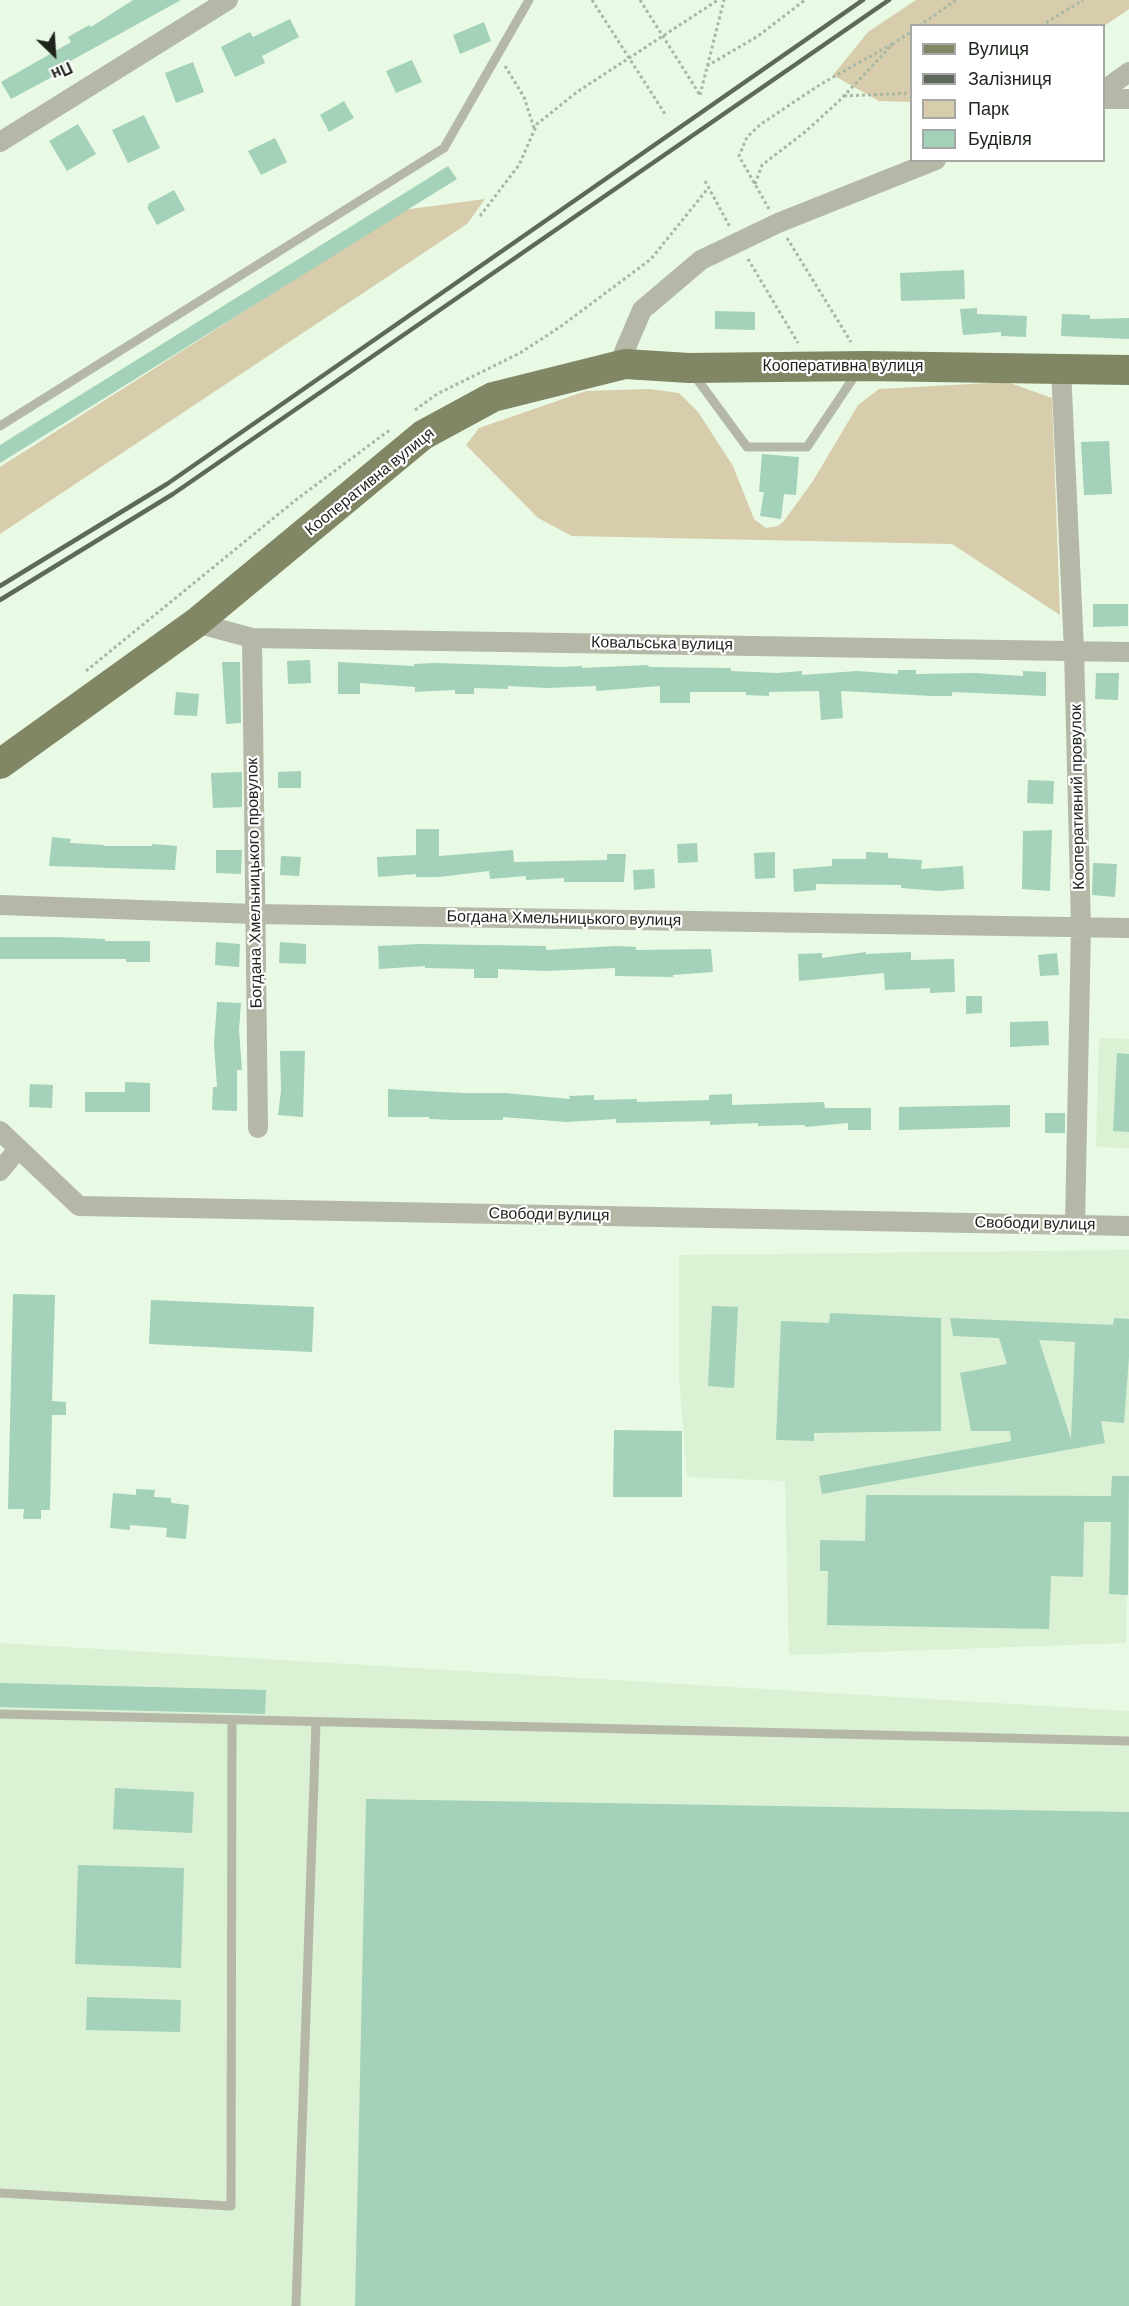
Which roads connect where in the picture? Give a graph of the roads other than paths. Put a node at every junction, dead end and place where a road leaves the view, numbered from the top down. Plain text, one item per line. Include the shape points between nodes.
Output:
1 (228, 0) edge
2 (529, 0) edge
3 (1129, 72) edge
4 (1105, 89) edge
5 (1105, 99) edge
6 (1129, 99) edge
7 (0, 142) edge
8 (931, 162) edge
9 (625, 364) junction
10 (864, 366) junction
11 (690, 368) junction
12 (1061, 369) junction
13 (1129, 370) edge
14 (0, 426) edge
15 (196, 623) junction
16 (252, 638) junction
17 (1074, 650) junction
18 (1129, 652) edge
19 (0, 764) edge
20 (0, 905) edge
21 (255, 914) junction
22 (1081, 927) junction
23 (1129, 928) edge
24 (258, 1128) dead end
25 (0, 1131) edge
26 (18, 1149) junction
27 (0, 1171) edge
28 (1075, 1225) junction
29 (1129, 1226) edge
30 (0, 1714) edge
31 (232, 1720) junction
32 (316, 1722) junction
33 (1129, 1741) edge
34 (0, 2193) edge
35 (296, 2306) edge

1 - 7 street
2 - 14 lane via 444,148
3 - 4 street
5 - 6 street
8 - 9 street via 778,223 701,260 642,310 624,352
9 - 11 main road, Кооперативна вулиця
9 - 15 main road, Кооперативна вулиця via 493,397 423,435
10 - 11 main road, Кооперативна вулиця
10 - 11 lane via 807,447 747,447
10 - 12 main road, Кооперативна вулиця
12 - 13 main road, Кооперативна вулиця
12 - 17 street, Кооперативний провулок
15 - 16 street, Ковальська вулиця
15 - 19 main road, Кооперативна вулиця
16 - 17 street, Ковальська вулиця
16 - 21 street, Богдана Хмельницького провулок
17 - 18 street, Ковальська вулиця
17 - 22 street, Кооперативний провулок
20 - 21 street, Богдана Хмельницького вулиця
21 - 22 street, Богдана Хмельницького вулиця
21 - 24 street, Богдана Хмельницького провулок
22 - 23 street, Богдана Хмельницького вулиця
22 - 28 street, Кооперативний провулок
25 - 26 street, Свободи вулиця
26 - 27 street
26 - 28 street, Свободи вулиця via 78,1206
28 - 29 street, Свободи вулиця
30 - 31 lane
31 - 32 lane
31 - 34 lane via 231,2206
32 - 33 lane
32 - 35 lane

